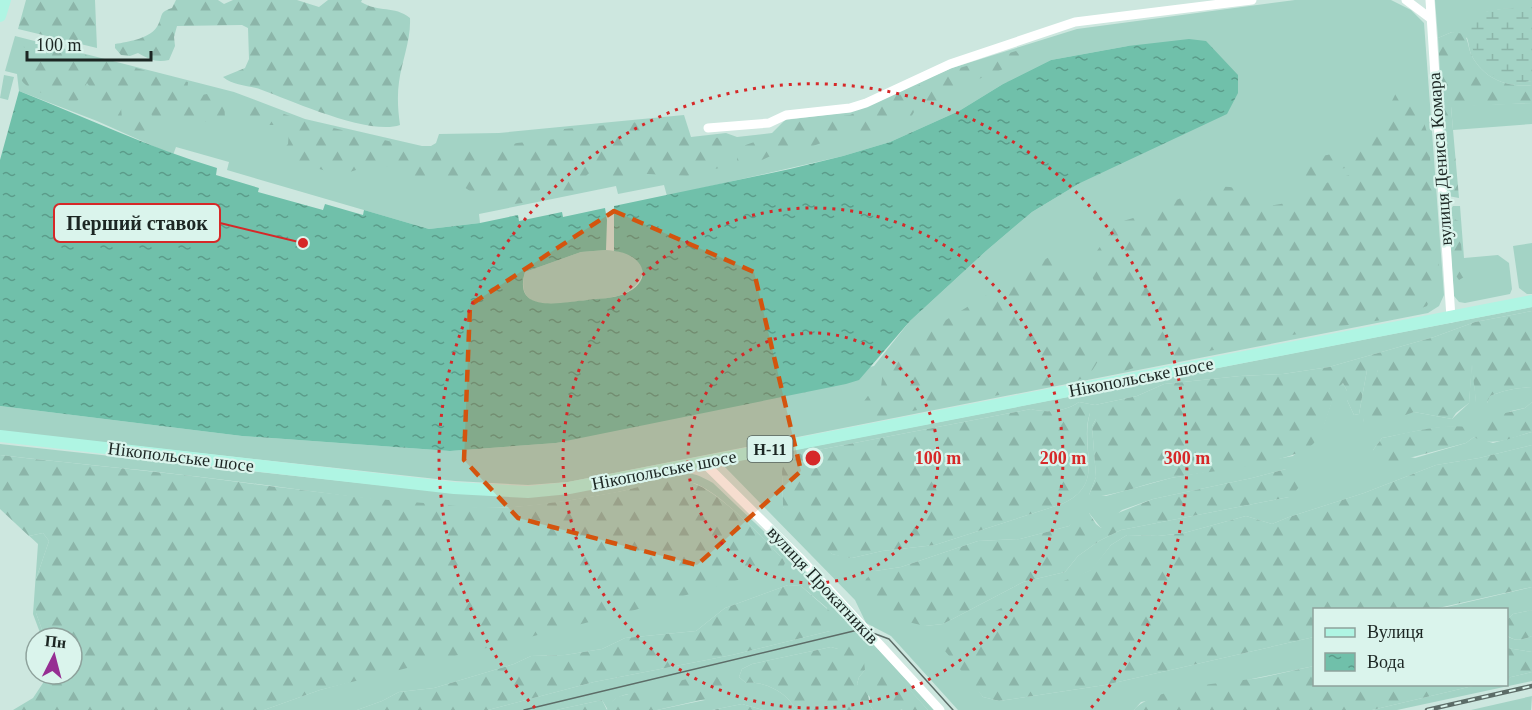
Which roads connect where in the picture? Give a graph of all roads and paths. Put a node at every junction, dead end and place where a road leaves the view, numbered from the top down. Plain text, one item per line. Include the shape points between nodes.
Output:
1 (4, 0) edge
2 (1252, 0) edge
3 (1406, 0) edge
4 (1430, 0) edge
5 (0, 16) edge
6 (1430, 18) junction
7 (708, 128) dead end
8 (1532, 301) edge
9 (1451, 318) junction
10 (0, 436) edge
11 (703, 462) junction
12 (940, 710) edge

1 - 5 main road
2 - 7 street via 1075,22 950,64 850,108 786,115 769,123
3 - 6 street
4 - 6 street, вулиця Дениса Комара
6 - 9 street, вулиця Дениса Комара
8 - 9 main road, Нікопольське шосе / Н-11
9 - 11 main road, Нікопольське шосе / Н-11
10 - 11 main road, Нікопольське шосе / Н-11 via 454,488 528,492
11 - 12 street, вулиця Прокатників via 802,560

